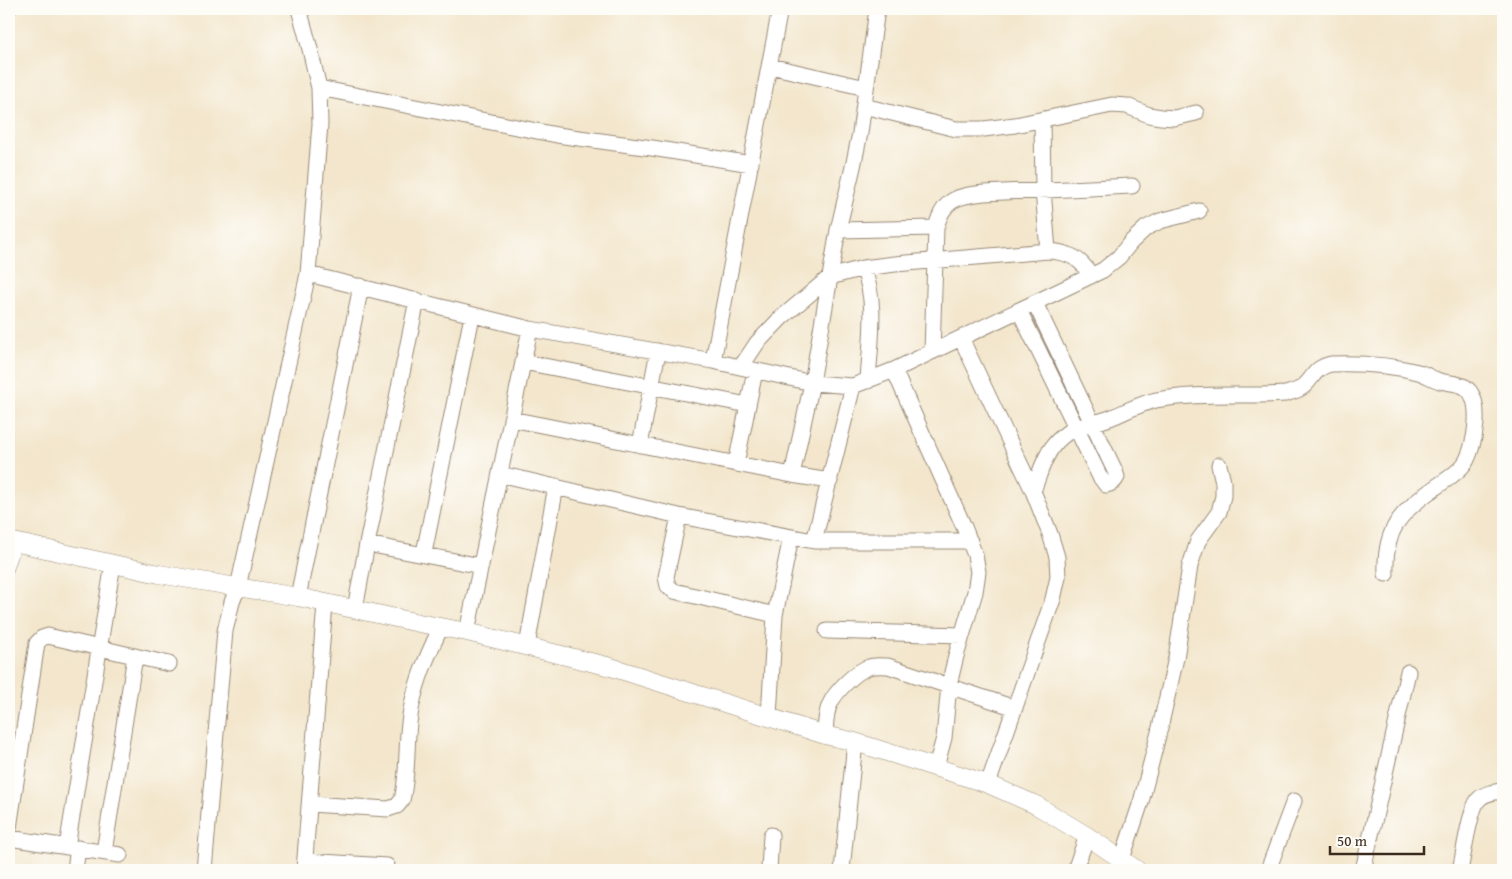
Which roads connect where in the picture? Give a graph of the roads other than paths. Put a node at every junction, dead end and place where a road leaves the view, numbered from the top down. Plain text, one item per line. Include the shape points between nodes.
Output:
1 (299, 9) edge
2 (780, 9) edge
3 (878, 9) edge
4 (770, 66) junction
5 (319, 88) junction
6 (866, 88) junction
7 (864, 106) junction
8 (1196, 113) dead end
9 (1042, 120) junction
10 (751, 164) junction
11 (1132, 186) dead end
12 (1043, 190) junction
13 (1200, 211) dead end
14 (936, 228) junction
15 (838, 230) junction
16 (1048, 251) junction
17 (934, 261) junction
18 (863, 268) junction
19 (308, 274) junction
20 (830, 276) junction
21 (1091, 276) junction
22 (361, 286) junction
23 (418, 300) junction
24 (1035, 303) junction
25 (1020, 310) junction
26 (472, 316) junction
27 (530, 329) junction
28 (962, 338) junction
29 (658, 351) junction
30 (932, 352) junction
31 (713, 361) junction
32 (523, 362) junction
33 (748, 369) junction
34 (894, 370) junction
35 (868, 381) junction
36 (812, 383) junction
37 (650, 386) junction
38 (853, 386) junction
39 (748, 405) junction
40 (511, 419) junction
41 (1093, 423) junction
42 (1076, 427) junction
43 (640, 445) junction
44 (736, 464) junction
45 (1219, 464) dead end
46 (500, 474) junction
47 (792, 476) junction
48 (830, 481) junction
49 (556, 486) junction
50 (1033, 491) junction
51 (679, 516) junction
52 (791, 537) junction
53 (814, 541) junction
54 (970, 541) junction
55 (13, 542) edge
56 (367, 544) junction
57 (424, 553) junction
58 (112, 564) junction
59 (481, 566) junction
60 (9, 570) edge
61 (1386, 574) dead end
62 (238, 587) junction
63 (298, 597) junction
64 (325, 604) junction
65 (355, 609) junction
66 (775, 615) junction
67 (442, 627) junction
68 (827, 631) dead end
69 (467, 632) junction
70 (962, 635) junction
71 (527, 646) junction
72 (98, 648) junction
73 (134, 656) junction
74 (170, 664) dead end
75 (1408, 672) dead end
76 (949, 685) junction
77 (1015, 708) junction
78 (769, 716) junction
79 (825, 735) junction
80 (855, 742) junction
81 (936, 767) junction
82 (988, 784) junction
83 (1503, 791) edge
84 (1294, 801) dead end
85 (310, 804) junction
86 (9, 828) edge
87 (771, 834) dead end
88 (1087, 836) junction
89 (9, 838) edge
90 (72, 848) junction
91 (104, 852) junction
92 (120, 854) dead end
93 (1122, 859) junction
94 (304, 865) edge
95 (387, 866) dead end
96 (75, 870) edge
97 (204, 870) edge
98 (768, 870) edge
99 (842, 870) edge
100 (1075, 870) edge
101 (1137, 870) edge
102 (1268, 870) edge
103 (1364, 870) edge
104 (1460, 870) edge

1 - 5 street
2 - 4 street
3 - 6 street
4 - 6 street
4 - 10 street
5 - 10 street via 557,135
5 - 19 street via 320,124
6 - 7 street
7 - 9 street via 956,129 984,129
7 - 15 street
8 - 9 street via 1161,118 1127,106 1112,105
9 - 12 street
10 - 31 street
11 - 12 street
12 - 14 street via 962,196 948,203
12 - 16 street
13 - 21 street via 1146,228 1119,257
14 - 15 street
14 - 17 street
15 - 20 street
16 - 17 street
16 - 21 street via 1077,258
17 - 18 street
17 - 30 street
18 - 20 street
18 - 35 street via 872,298
19 - 22 street
19 - 62 street
20 - 33 street via 757,343
20 - 36 street
21 - 24 street
22 - 23 street
22 - 63 street
23 - 26 street
23 - 56 street
24 - 25 street
24 - 41 street
25 - 28 street
25 - 42 street
26 - 27 street
26 - 57 street
27 - 29 street
27 - 32 street
28 - 30 street
28 - 50 street
29 - 31 street
29 - 37 street
30 - 34 street
31 - 33 street
32 - 37 street
32 - 40 street
33 - 36 street
33 - 39 street
34 - 35 street
34 - 54 street
35 - 38 street
36 - 38 street
36 - 47 street
37 - 39 street
37 - 43 street
38 - 48 street
39 - 44 street
40 - 43 street
40 - 46 street
41 - 42 street
41 - 42 street via 1118,477 1106,485
41 - 61 street via 1155,400 1285,394 1304,386 1315,371 1331,364 1402,368 1466,388 1476,406 1477,417 1470,454 1450,478 1417,501 1398,520 1385,554
42 - 50 street via 1053,447
43 - 44 street
44 - 47 street
45 - 93 street via 1223,496 1219,512 1198,541 1190,566 1176,658 1160,732
46 - 49 street
46 - 59 street
47 - 48 street
48 - 53 street
49 - 51 street
49 - 71 street
50 - 77 street via 1057,557 1058,577
51 - 52 street
51 - 66 street via 666,577 668,586 674,591
52 - 53 street
52 - 66 street
53 - 54 street
54 - 70 street via 978,572
55 - 58 street
55 - 60 lane
56 - 57 street
56 - 65 street
57 - 59 street
58 - 62 street
58 - 72 street
59 - 69 street
62 - 63 street
62 - 97 street via 225,631
63 - 64 street
64 - 65 street
64 - 85 street
65 - 67 street
66 - 78 street
67 - 69 street
67 - 85 street via 425,661 413,697 402,800 388,809
68 - 70 street
69 - 71 street
70 - 76 street
71 - 78 street via 611,666
72 - 73 street
72 - 86 street via 48,636 37,643
72 - 90 street
73 - 74 street
73 - 91 street
75 - 103 street
76 - 77 street
76 - 79 street via 888,666 867,668 835,694 826,715
76 - 81 street via 944,738
77 - 82 street
78 - 79 street
79 - 80 street
80 - 81 street
80 - 99 street
81 - 82 street
82 - 88 street via 1036,805
83 - 104 street via 1490,792 1478,800 1472,812
84 - 102 street
85 - 94 street
87 - 98 street
88 - 93 street
88 - 100 street
89 - 90 street
90 - 91 street
90 - 96 street
91 - 92 street
93 - 101 street
94 - 95 street

